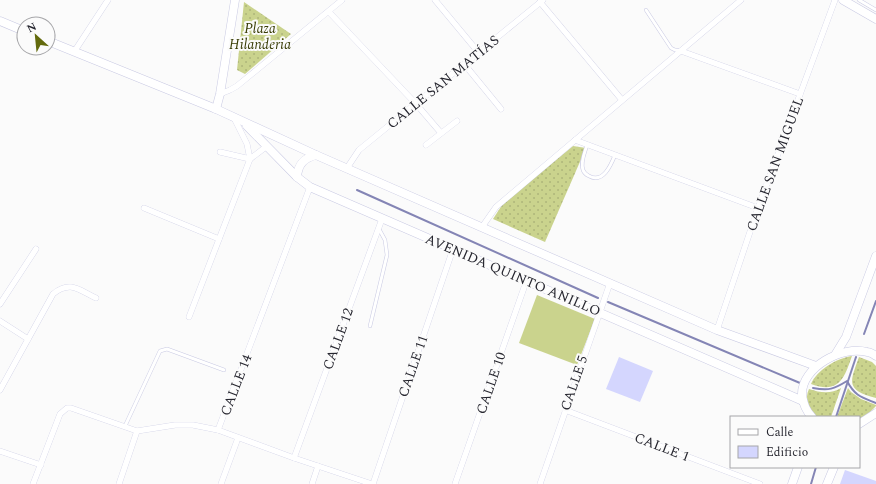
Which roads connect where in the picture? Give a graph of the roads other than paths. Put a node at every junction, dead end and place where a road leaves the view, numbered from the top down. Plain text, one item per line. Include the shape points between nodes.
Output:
1 (108, 0) edge
2 (235, 0) edge
3 (341, 0) edge
4 (435, 0) edge
5 (740, 0) edge
6 (835, 0) edge
7 (842, 0) edge
8 (859, 0) edge
9 (541, 1) edge
10 (646, 10) dead end
11 (876, 10) edge
12 (329, 12) junction
13 (876, 19) edge
14 (0, 21) edge
15 (16, 28) edge
16 (56, 45) edge
17 (681, 51) junction
18 (74, 52) junction
19 (479, 53) junction
20 (464, 65) junction
21 (220, 94) junction
22 (800, 94) junction
23 (622, 100) junction
24 (417, 105) junction
25 (216, 109) junction
26 (501, 109) dead end
27 (234, 117) junction
28 (243, 121) junction
29 (457, 121) dead end
30 (441, 133) junction
31 (575, 140) junction
32 (426, 145) dead end
33 (587, 145) junction
34 (267, 146) junction
35 (220, 152) dead end
36 (316, 155) junction
37 (615, 155) junction
38 (250, 159) junction
39 (347, 168) junction
40 (297, 178) junction
41 (310, 187) junction
42 (144, 208) dead end
43 (758, 208) junction
44 (382, 219) junction
45 (482, 227) junction
46 (378, 229) junction
47 (219, 239) junction
48 (36, 249) dead end
49 (453, 249) junction
50 (876, 256) edge
51 (526, 282) junction
52 (610, 283) junction
53 (96, 298) dead end
54 (0, 304) edge
55 (599, 312) junction
56 (189, 318) dead end
57 (0, 321) edge
58 (370, 326) dead end
59 (717, 330) junction
60 (28, 339) junction
61 (835, 355) junction
62 (876, 356) edge
63 (816, 366) junction
64 (224, 370) dead end
65 (0, 390) edge
66 (803, 400) junction
67 (565, 410) junction
68 (875, 415) edge
69 (810, 416) edge
70 (860, 423) edge
71 (125, 426) junction
72 (218, 430) junction
73 (137, 431) junction
74 (238, 438) junction
75 (0, 451) edge
76 (294, 458) junction
77 (41, 465) junction
78 (318, 466) junction
79 (798, 468) edge
80 (834, 468) edge
81 (33, 484) edge
82 (119, 484) edge
83 (221, 484) edge
84 (312, 484) edge
85 (372, 484) edge
86 (455, 484) edge
87 (540, 484) edge
88 (760, 484) edge
89 (792, 484) edge
90 (828, 484) edge

1 - 18 street
2 - 21 main road
3 - 12 street
4 - 19 street
5 - 17 street
6 - 22 street, CALLE SAN MIGUEL
7 - 13 main road
8 - 11 lane
9 - 19 street, CALLE SAN MATÍAS
9 - 23 street
10 - 17 lane via 671,48
12 - 21 street via 237,86
12 - 24 street
14 - 15 main road
16 - 18 main road, AVENIDA QUINTO ANILLO
17 - 22 street
17 - 23 street
18 - 25 main road, AVENIDA QUINTO ANILLO
19 - 20 street, CALLE SAN MATÍAS
20 - 24 street, CALLE SAN MATÍAS
20 - 26 street
21 - 25 main road
22 - 43 street, CALLE SAN MIGUEL
23 - 31 street
24 - 30 street
24 - 39 street, CALLE SAN MATÍAS via 360,150
25 - 27 main road, AVENIDA QUINTO ANILLO
27 - 28 main road, AVENIDA QUINTO ANILLO
27 - 38 street via 247,144
28 - 34 main road, AVENIDA QUINTO ANILLO
28 - 36 main road, AVENIDA QUINTO ANILLO
29 - 30 street
30 - 32 street
31 - 33 street
31 - 45 street via 496,207
33 - 37 street
33 - 37 lane via 582,161 583,169 592,178 599,178 605,173
34 - 38 street
34 - 40 main road, AVENIDA QUINTO ANILLO
35 - 38 street
36 - 39 main road, AVENIDA QUINTO ANILLO
36 - 40 main road via 302,162
37 - 43 street
38 - 47 street
39 - 45 main road, AVENIDA QUINTO ANILLO
40 - 41 main road, AVENIDA QUINTO ANILLO
41 - 44 main road, AVENIDA QUINTO ANILLO
41 - 72 street, CALLE 14
42 - 47 street
43 - 59 street, CALLE SAN MIGUEL
44 - 46 street, CALLE 12
44 - 49 main road, AVENIDA QUINTO ANILLO
45 - 52 main road, AVENIDA QUINTO ANILLO
46 - 58 lane via 385,240 388,255
46 - 76 street, CALLE 12
47 - 56 street
48 - 54 street
49 - 51 main road, AVENIDA QUINTO ANILLO
49 - 85 street, CALLE 11
50 - 61 main road via 846,337
51 - 55 main road, AVENIDA QUINTO ANILLO
51 - 86 street, CALLE 10
52 - 55 street, CALLE 5
52 - 59 main road, AVENIDA QUINTO ANILLO
53 - 60 street via 72,286 60,289 53,294
55 - 66 main road, AVENIDA QUINTO ANILLO
55 - 67 street, CALLE 5
57 - 60 street
59 - 63 main road, AVENIDA QUINTO ANILLO
60 - 65 street
61 - 62 main road via 867,351
61 - 63 main road
63 - 66 main road via 802,388
64 - 71 lane via 167,349 160,351
66 - 69 main road
67 - 87 street, CALLE 5
67 - 88 street, CALLE 1
68 - 70 main road
71 - 73 street
71 - 77 street via 67,408 60,414
72 - 73 street via 193,425 175,425
72 - 74 street, CALLE 14
73 - 82 street
74 - 76 street, CALLE 14
74 - 83 street
75 - 77 street
76 - 78 street, CALLE 14
77 - 81 street
78 - 84 street
78 - 85 street, CALLE 14
79 - 89 main road
80 - 90 main road

